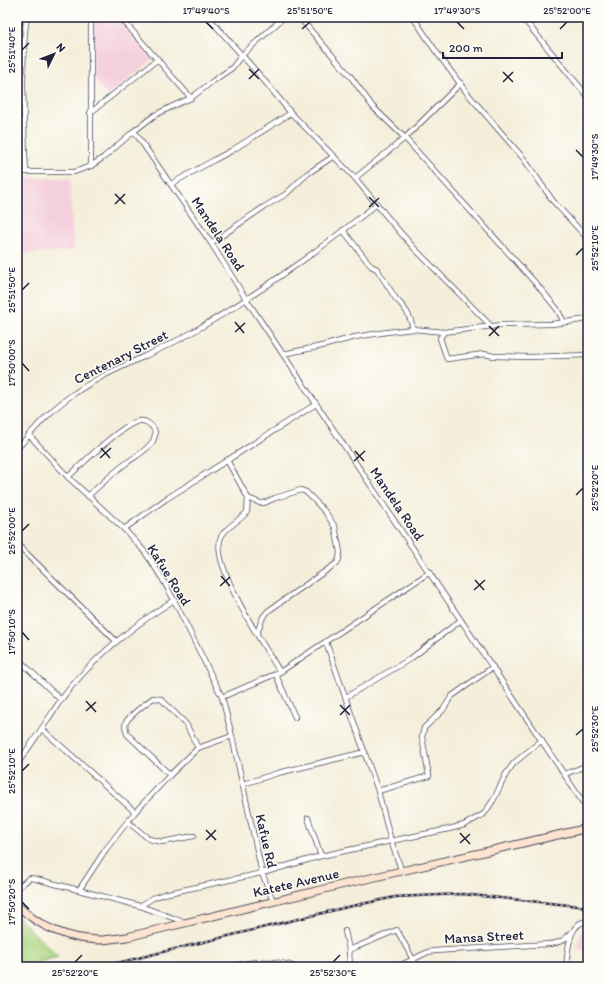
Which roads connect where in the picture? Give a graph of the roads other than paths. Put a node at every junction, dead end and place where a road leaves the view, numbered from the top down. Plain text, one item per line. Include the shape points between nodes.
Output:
1 (27, 17) edge
2 (91, 17) edge
3 (120, 17) edge
4 (208, 17) edge
5 (284, 17) edge
6 (299, 17) edge
7 (413, 17) edge
8 (522, 17) edge
9 (242, 55) junction
10 (158, 59) junction
11 (461, 83) junction
12 (588, 97) edge
13 (191, 98) junction
14 (90, 113) junction
15 (291, 113) junction
16 (134, 131) junction
17 (405, 138) junction
18 (334, 156) junction
19 (91, 166) junction
20 (17, 172) edge
21 (26, 172) junction
22 (355, 178) junction
23 (171, 184) junction
24 (377, 204) junction
25 (343, 230) junction
26 (588, 239) edge
27 (211, 243) junction
28 (246, 299) junction
29 (588, 319) edge
30 (564, 322) junction
31 (492, 327) junction
32 (413, 329) junction
33 (444, 332) junction
34 (283, 354) junction
35 (588, 355) edge
36 (316, 404) junction
37 (29, 435) junction
38 (17, 449) edge
39 (227, 460) junction
40 (68, 477) junction
41 (88, 496) junction
42 (248, 498) junction
43 (124, 529) junction
44 (17, 544) edge
45 (430, 572) junction
46 (174, 600) junction
47 (461, 620) junction
48 (257, 633) junction
49 (116, 641) junction
50 (326, 642) junction
51 (17, 658) edge
52 (493, 667) junction
53 (278, 673) junction
54 (222, 697) junction
55 (346, 697) junction
56 (61, 700) junction
57 (295, 717) dead end
58 (42, 729) junction
59 (232, 736) junction
60 (542, 740) junction
61 (198, 748) junction
62 (365, 752) junction
63 (17, 764) edge
64 (588, 765) edge
65 (565, 774) junction
66 (170, 775) junction
67 (243, 784) junction
68 (378, 791) junction
69 (588, 810) edge
70 (135, 812) junction
71 (308, 818) dead end
72 (128, 822) junction
73 (588, 828) edge
74 (194, 836) dead end
75 (392, 841) junction
76 (321, 856) junction
77 (402, 872) junction
78 (262, 874) junction
79 (17, 888) edge
80 (79, 890) junction
81 (273, 901) junction
82 (17, 905) edge
83 (140, 906) junction
84 (588, 921) edge
85 (184, 923) junction
86 (345, 930) dead end
87 (572, 932) junction
88 (349, 950) junction
89 (414, 959) junction
90 (257, 965) edge
91 (231, 967) edge
92 (295, 967) edge
93 (350, 967) edge
94 (397, 967) edge
95 (417, 967) edge
96 (566, 967) edge

1 - 21 street via 23,60
2 - 14 street
3 - 10 street
4 - 9 street
5 - 9 street
6 - 17 street via 351,77 373,107
7 - 11 street
8 - 12 street
9 - 13 street via 232,68
9 - 15 street
10 - 13 street
10 - 14 street
11 - 17 street
11 - 26 street via 524,159 553,201
13 - 16 street via 155,115
14 - 19 street
15 - 18 street
15 - 23 street via 231,151
16 - 19 street
16 - 23 street, Mandela Road
17 - 22 street
17 - 30 street via 539,287
18 - 22 street
18 - 27 street via 307,174 286,194
19 - 21 street via 74,172
20 - 21 street
22 - 24 street
23 - 27 street, Mandela Road
24 - 25 street, Centenary Street
24 - 31 street via 414,248
25 - 28 street, Centenary Street
25 - 32 street via 401,304
27 - 28 street, Mandela Road
28 - 34 street, Mandela Road
28 - 37 street, Centenary Street via 191,334 95,380 43,419
29 - 30 street
30 - 31 street
31 - 33 street
32 - 33 street
32 - 34 street via 355,337
33 - 35 street via 440,338 448,359 484,354 530,358
34 - 36 street, Mandela Road
36 - 39 street
36 - 45 street, Mandela Road
37 - 38 street, Centenary Street
37 - 40 street, Kafue Road
39 - 42 street
39 - 43 street
40 - 41 street, Kafue Road
40 - 41 street via 130,424 141,420 148,423 154,430 153,441
41 - 43 street, Kafue Road
42 - 48 street via 247,512 229,526 218,544 229,581
42 - 48 street via 264,503 294,491 306,492 335,527 340,552 337,563 268,611
43 - 46 street, Kafue Road via 151,560
44 - 49 street
45 - 47 street, Mandela Road
45 - 50 street
46 - 49 street via 143,619
46 - 54 street, Kafue Road
47 - 52 street, Mandela Road
47 - 55 street via 410,659
48 - 53 street
49 - 56 street
50 - 53 street
50 - 55 street
51 - 56 street
52 - 60 street, Mandela Road
52 - 68 street via 452,696 440,713 424,728 422,737 429,776
53 - 54 street
53 - 57 street
54 - 59 street, Kafue Road
55 - 62 street
56 - 58 street
58 - 63 street
58 - 70 street
59 - 61 street
59 - 67 street, Kafue Rd
60 - 65 street, Mandela Road
60 - 75 street via 514,763 484,814 449,830
61 - 66 street
61 - 66 street via 186,724 161,699 153,698 130,717 126,722 127,734
62 - 67 street
62 - 68 street
64 - 65 street
65 - 69 street, Mandela Road
66 - 70 street
67 - 78 street, Kafue Rd
68 - 75 street
70 - 72 street
71 - 76 street
72 - 74 street via 149,839 162,842
72 - 80 street via 106,849
73 - 77 street, Katete Avenue
75 - 76 street
75 - 77 street
76 - 78 street
77 - 81 street, Katete Avenue
78 - 81 street, Kafue Rd
78 - 83 street via 164,894
79 - 80 street via 30,878
80 - 83 street
81 - 85 street, Katete Avenue
82 - 85 street, Katete Avenue via 57,932 88,939 127,937
83 - 85 street
84 - 87 street, Mansa Street via 582,921
86 - 88 street
87 - 89 street, Mansa Street via 559,943 434,951
87 - 96 street
88 - 89 street via 397,930
88 - 93 street
89 - 94 street, Mansa Street
89 - 95 street
90 - 91 street
90 - 92 street via 276,962

